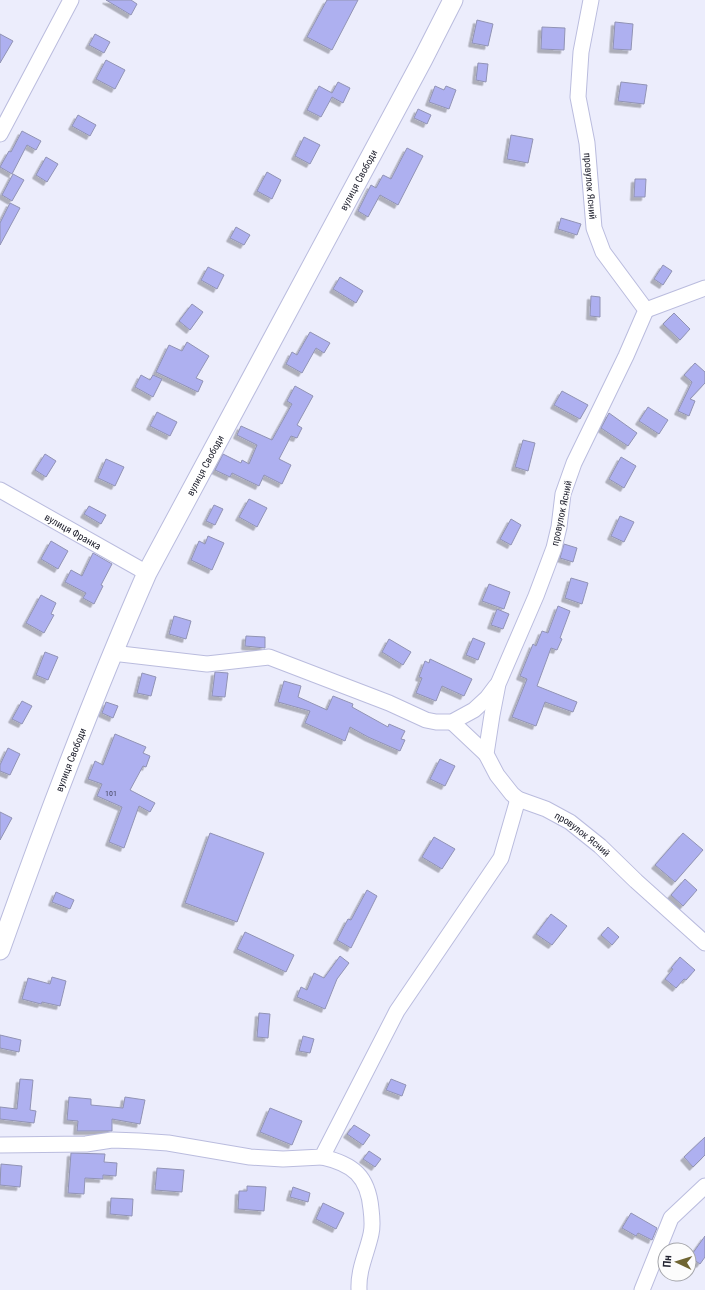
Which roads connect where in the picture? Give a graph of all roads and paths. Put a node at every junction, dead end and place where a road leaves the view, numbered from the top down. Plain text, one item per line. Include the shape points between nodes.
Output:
1 (71, 0) edge
2 (453, 0) edge
3 (591, 0) edge
4 (0, 134) edge
5 (705, 288) edge
6 (646, 310) junction
7 (0, 490) edge
8 (147, 573) junction
9 (112, 652) junction
10 (498, 684) junction
11 (452, 722) junction
12 (486, 754) junction
13 (518, 798) junction
14 (705, 943) edge
15 (0, 950) edge
16 (0, 1145) edge
17 (322, 1157) junction
18 (705, 1186) edge
19 (360, 1290) edge
20 (642, 1290) edge

1 - 4 street
2 - 8 street, вулиця Свободи
3 - 6 street, провулок Ясний via 581,52 578,97 587,143 594,228 603,252
5 - 6 street
6 - 10 street, провулок Ясний via 569,475 563,494 554,548
7 - 8 street, вулиця Франка
8 - 9 street, вулиця Свободи
9 - 11 street via 207,664 269,656 426,720
9 - 15 street, вулиця Свободи
10 - 11 street via 474,710
10 - 12 street, провулок Ясний
11 - 12 street
12 - 13 street, провулок Ясний via 497,775
13 - 14 street, провулок Ясний via 570,822 600,846
13 - 17 street via 501,858 397,1010
16 - 17 street via 139,1141 168,1143 250,1157
17 - 19 street via 336,1160 354,1170 366,1183 372,1219 367,1253 360,1271
18 - 20 street via 671,1218

